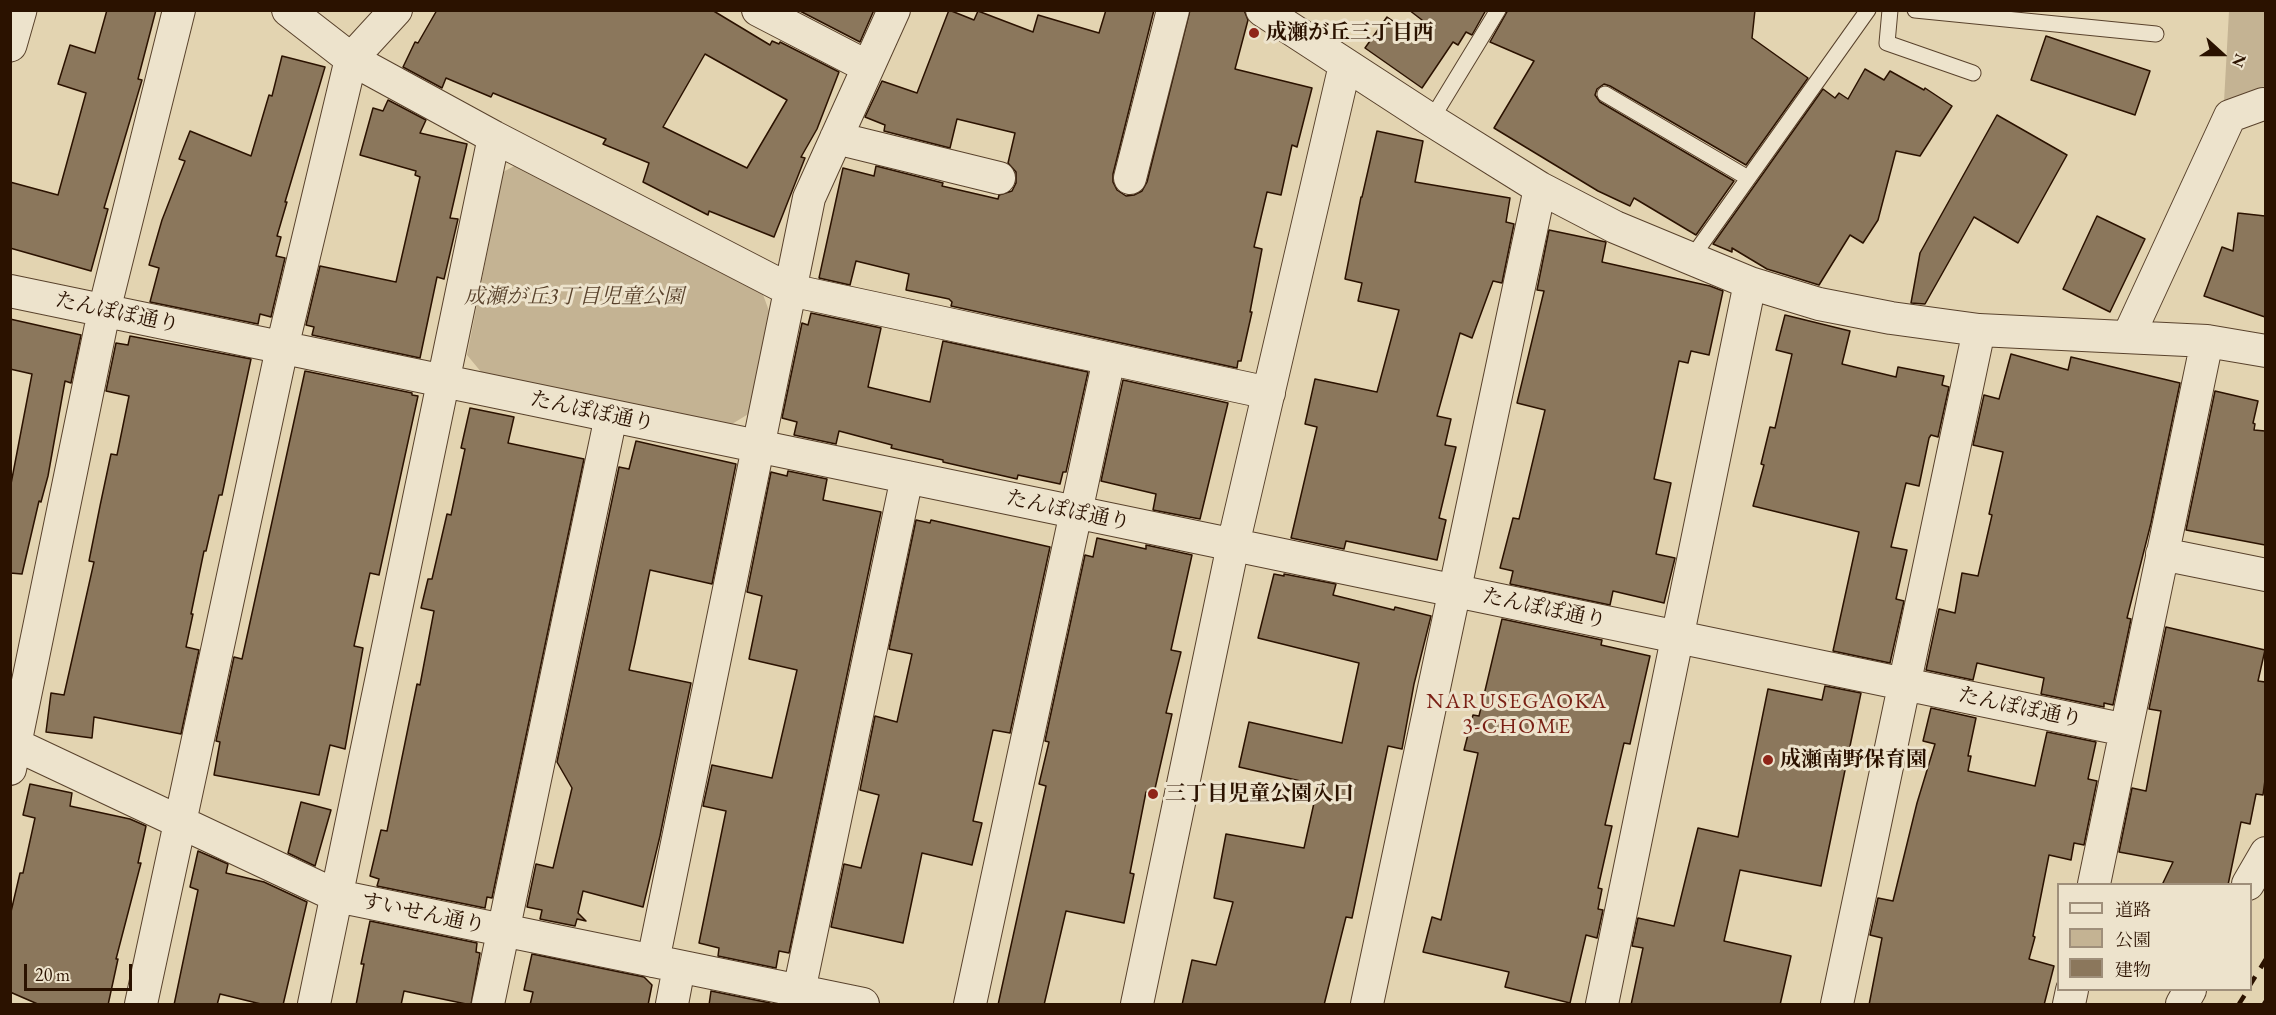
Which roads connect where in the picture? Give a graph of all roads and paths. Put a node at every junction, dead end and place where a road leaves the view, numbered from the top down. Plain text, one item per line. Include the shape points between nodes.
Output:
1 (20, 10) edge
2 (178, 10) edge
3 (288, 10) edge
4 (396, 10) edge
5 (758, 10) edge
6 (894, 10) edge
7 (1173, 10) edge
8 (1498, 10) edge
9 (1868, 10) edge
10 (1890, 10) edge
11 (1915, 10) edge
12 (1265, 11) edge
13 (2156, 34) dead end
14 (10, 45) edge
15 (351, 59) junction
16 (1345, 65) junction
17 (868, 67) junction
18 (1973, 74) dead end
19 (1605, 94) dead end
20 (2263, 104) dead end
21 (1431, 120) junction
22 (494, 137) junction
23 (836, 138) junction
24 (999, 178) dead end
25 (1130, 178) dead end
26 (1748, 178) junction
27 (1540, 188) junction
28 (1690, 260) junction
29 (1750, 283) junction
30 (790, 290) junction
31 (10, 291) edge
32 (104, 311) junction
33 (1979, 330) junction
34 (2128, 337) junction
35 (2206, 341) junction
36 (282, 348) junction
37 (2265, 351) edge
38 (1109, 358) junction
39 (443, 381) junction
40 (1269, 393) junction
41 (611, 416) junction
42 (758, 446) junction
43 (907, 477) junction
44 (1076, 512) junction
45 (1233, 545) junction
46 (2162, 554) junction
47 (2265, 575) edge
48 (1455, 591) junction
49 (1678, 637) junction
50 (1905, 684) junction
51 (2126, 730) junction
52 (12, 752) edge
53 (181, 822) junction
54 (2265, 854) edge
55 (2094, 883) edge
56 (2249, 883) edge
57 (337, 896) junction
58 (503, 930) junction
59 (666, 964) junction
60 (799, 991) junction
61 (2189, 991) edge
62 (141, 1005) edge
63 (314, 1005) edge
64 (488, 1005) edge
65 (672, 1005) edge
66 (863, 1005) edge
67 (970, 1005) edge
68 (1137, 1005) edge
69 (1367, 1005) edge
70 (1602, 1005) edge
71 (1837, 1005) edge
72 (2182, 1005) edge

1 - 14 street
2 - 32 street
3 - 15 street
4 - 15 street
5 - 17 street
6 - 17 street
7 - 25 street
8 - 21 lane
9 - 26 lane
10 - 18 lane via 1887,43
11 - 13 lane
12 - 16 street
15 - 22 street
15 - 36 street
16 - 21 street
16 - 40 street
17 - 23 street
19 - 26 lane
20 - 34 street via 2230,117
21 - 27 street
22 - 30 street
22 - 39 street
23 - 24 street
23 - 30 street via 809,198
26 - 28 lane
27 - 28 street
27 - 48 street
28 - 29 street
29 - 33 street via 1829,306
29 - 49 street
30 - 38 street
30 - 42 street
31 - 32 street, たんぽぽ通り
32 - 36 street, たんぽぽ通り
32 - 52 street
33 - 34 street
33 - 50 street
34 - 35 street
35 - 37 street
35 - 46 street
36 - 39 street, たんぽぽ通り
36 - 53 street
38 - 40 street
38 - 44 street
39 - 41 street, たんぽぽ通り
39 - 57 street
40 - 45 street
41 - 42 street, たんぽぽ通り
41 - 58 street
42 - 43 street, たんぽぽ通り
42 - 59 street
43 - 44 street, たんぽぽ通り
43 - 60 street
44 - 45 street, たんぽぽ通り
44 - 67 street
45 - 48 street, たんぽぽ通り
45 - 68 street
46 - 47 street
46 - 51 street
48 - 49 street, たんぽぽ通り
48 - 69 street
49 - 50 street, たんぽぽ通り
49 - 70 street
50 - 51 street, たんぽぽ通り
50 - 71 street
51 - 55 street
52 - 53 street, すいせん通り
53 - 57 street, すいせん通り
53 - 62 street
54 - 56 street
57 - 58 street, すいせん通り
57 - 63 street
58 - 59 street, すいせん通り
58 - 64 street
59 - 60 street, すいせん通り
59 - 65 street
60 - 66 street, すいせん通り
61 - 72 street

